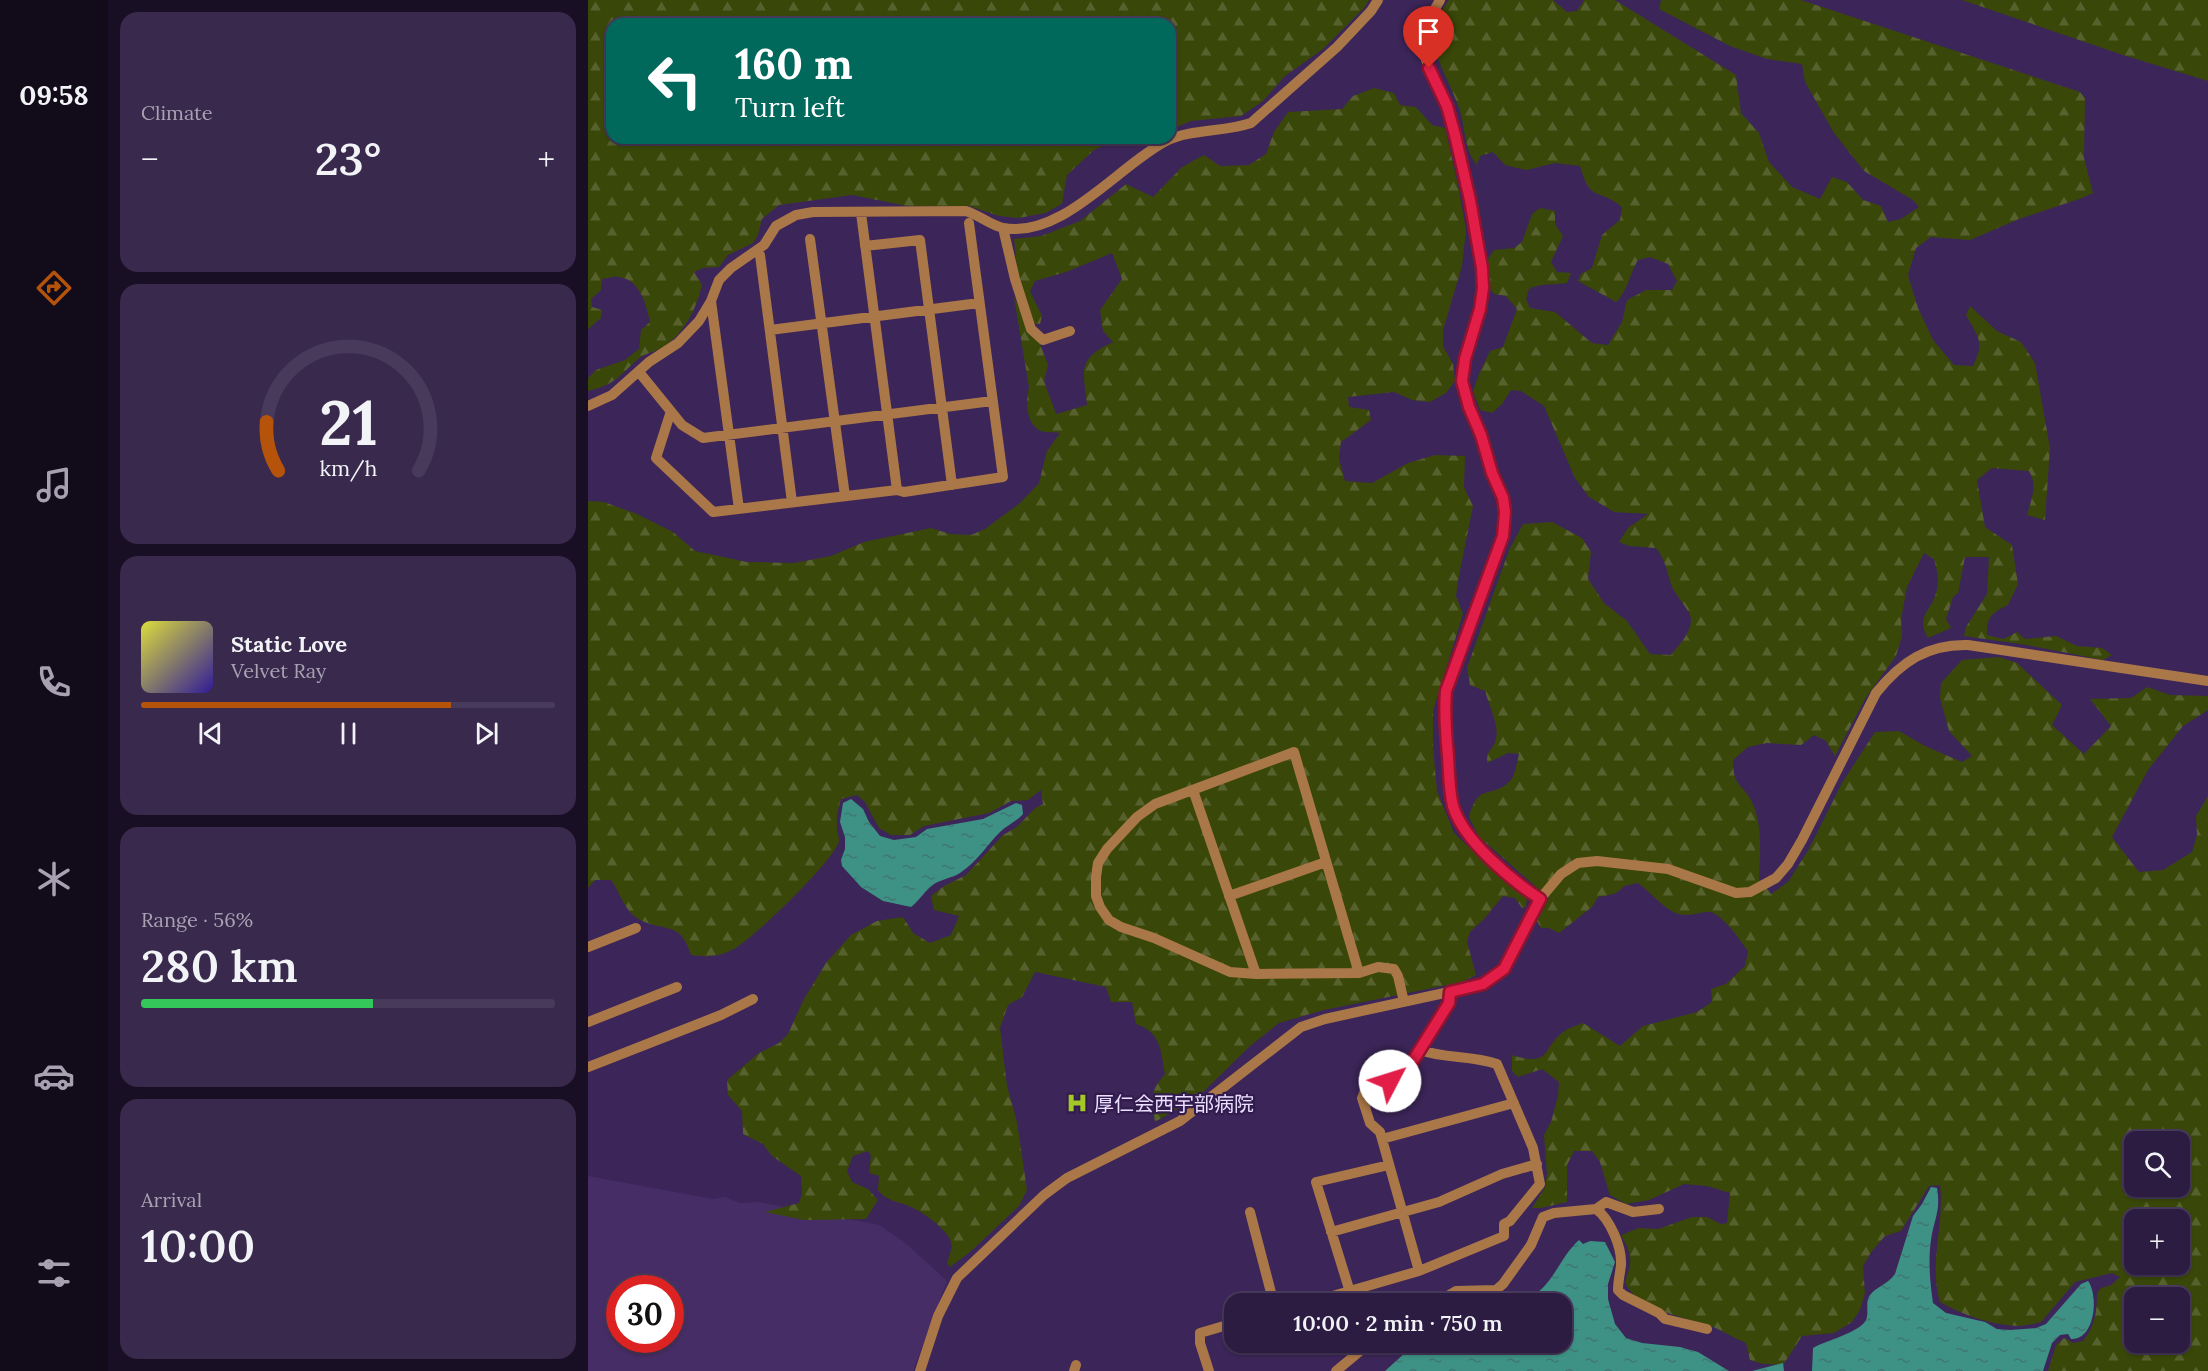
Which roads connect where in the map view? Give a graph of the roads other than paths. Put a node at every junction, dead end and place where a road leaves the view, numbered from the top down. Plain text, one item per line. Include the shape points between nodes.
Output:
1 (1377, 0) edge
2 (1440, 0) edge
3 (1176, 137) edge
4 (1161, 144) edge
5 (861, 213) junction
6 (969, 223) dead end
7 (1003, 228) junction
8 (810, 239) dead end
9 (865, 246) junction
10 (757, 250) junction
11 (711, 301) junction
12 (979, 303) junction
13 (928, 310) junction
14 (874, 316) junction
15 (822, 322) junction
16 (770, 330) junction
17 (1070, 331) dead end
18 (639, 372) junction
19 (992, 401) junction
20 (588, 406) edge
21 (941, 408) junction
22 (671, 411) junction
23 (887, 415) junction
24 (837, 422) junction
25 (782, 428) junction
26 (730, 434) junction
27 (951, 485) junction
28 (897, 490) junction
29 (845, 496) junction
30 (792, 502) junction
31 (739, 509) junction
32 (2208, 681) edge
33 (1193, 790) junction
34 (1326, 862) junction
35 (1229, 896) junction
36 (1540, 899) junction
37 (636, 928) dead end
38 (588, 947) edge
39 (1359, 973) junction
40 (1256, 975) junction
41 (676, 987) dead end
42 (1450, 992) junction
43 (753, 999) dead end
44 (1404, 1002) junction
45 (588, 1022) edge
46 (1420, 1050) junction
47 (588, 1066) edge
48 (1514, 1103) junction
49 (1382, 1139) junction
50 (1537, 1164) junction
51 (1389, 1165) junction
52 (1596, 1209) junction
53 (1659, 1209) dead end
54 (1250, 1212) dead end
55 (1402, 1212) junction
56 (1331, 1232) junction
57 (1419, 1271) junction
58 (1350, 1292) junction
59 (1271, 1293) edge
60 (1346, 1293) edge
61 (1453, 1293) edge
62 (1224, 1326) edge
63 (1707, 1329) dead end
64 (1358, 1353) edge
65 (920, 1371) edge
66 (1209, 1371) edge
67 (1336, 1371) edge

1 - 3 street via 1337,47 1251,123
2 - 36 street via 1424,34 1424,51 1455,135 1482,268 1480,309 1462,381 1505,512 1503,536 1446,691 1444,712 1451,791 1465,833
4 - 7 street via 1063,216 1041,224
5 - 7 street via 966,211
5 - 9 street
5 - 10 street via 796,215 776,226
6 - 12 street
7 - 17 street via 1031,329 1043,340
8 - 15 street
9 - 13 street via 920,240
9 - 14 street
10 - 11 street via 719,280
10 - 16 street
11 - 18 street via 678,343
11 - 26 street
12 - 13 street
12 - 19 street
13 - 14 street
13 - 21 street
14 - 15 street
14 - 23 street
15 - 16 street
15 - 24 street
16 - 25 street
18 - 20 street via 612,395
18 - 22 street
19 - 21 street
19 - 27 street via 1003,477
21 - 23 street
21 - 27 street
22 - 26 street via 703,438
22 - 31 street via 656,458 713,512
23 - 24 street
23 - 28 street
24 - 25 street
24 - 29 street
25 - 26 street
25 - 30 street
26 - 31 street
27 - 28 street
28 - 29 street
29 - 30 street
30 - 31 street
32 - 36 street via 1968,645 1931,650 1892,674 1876,693 1802,840 1788,864 1763,887 1736,893 1668,869 1578,862 1561,874
33 - 34 street via 1294,752
33 - 35 street
33 - 40 street via 1155,804 1107,849 1098,863 1096,877 1100,908 1120,927 1230,972
34 - 35 street
34 - 39 street
35 - 40 street
36 - 42 street via 1504,969 1483,984
37 - 38 street
39 - 40 street
39 - 44 street via 1394,969
41 - 45 street
42 - 44 street
42 - 46 street via 1449,1003
43 - 47 street
44 - 65 street via 1301,1027 1180,1121 1067,1178 1044,1195 957,1278 938,1316
46 - 48 street via 1497,1064
46 - 49 street via 1400,1074 1364,1093 1370,1123
48 - 49 street
48 - 50 street
49 - 51 street
50 - 55 street
50 - 57 street via 1540,1184 1504,1224 1504,1236
51 - 55 street
51 - 56 street via 1316,1182
52 - 53 street via 1606,1202 1633,1212
52 - 61 street via 1543,1217 1531,1245 1496,1290
52 - 63 street via 1612,1227 1620,1256 1618,1290 1665,1319
54 - 59 street
55 - 56 street
55 - 57 street
56 - 58 street
57 - 58 street
58 - 60 street
62 - 66 street via 1200,1333
64 - 67 street

